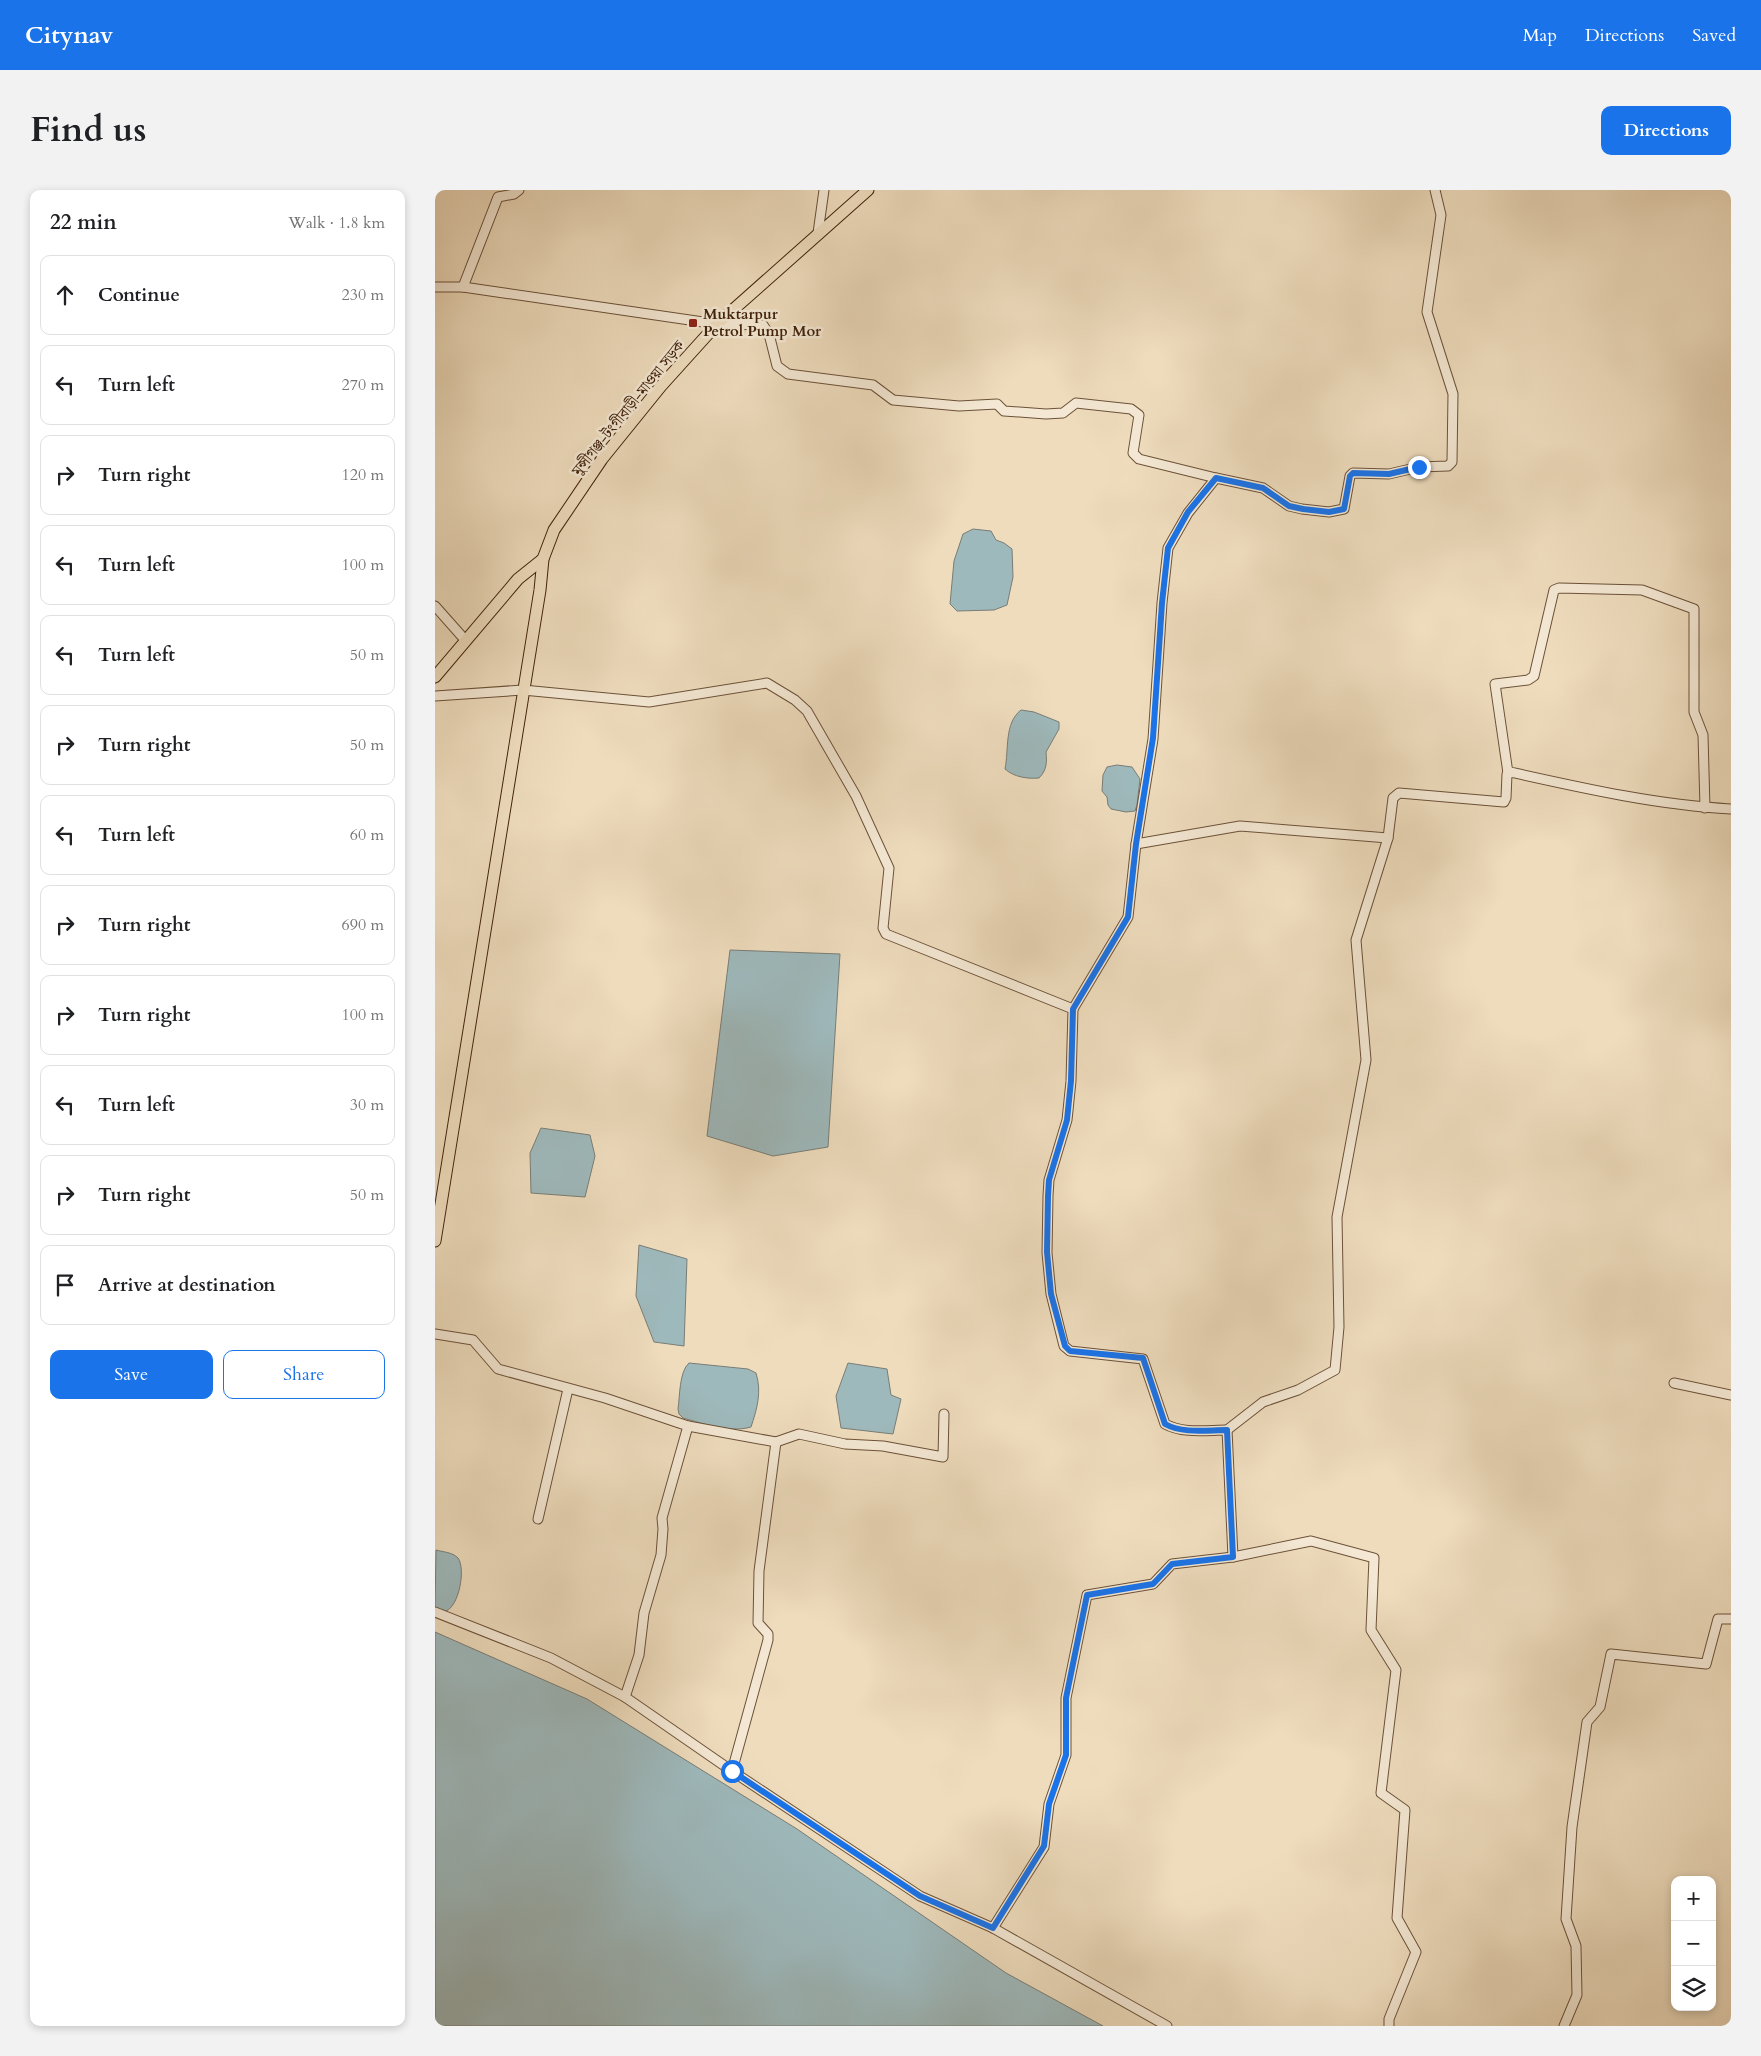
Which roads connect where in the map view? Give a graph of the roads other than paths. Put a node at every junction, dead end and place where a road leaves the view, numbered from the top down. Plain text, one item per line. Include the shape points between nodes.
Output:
1 (519, 190) edge
2 (824, 190) edge
3 (868, 190) edge
4 (1435, 190) edge
5 (818, 233) junction
6 (435, 287) edge
7 (463, 287) junction
8 (717, 324) junction
9 (1216, 478) junction
10 (543, 559) junction
11 (435, 606) edge
12 (466, 640) junction
13 (435, 677) edge
14 (523, 690) junction
15 (435, 696) edge
16 (1508, 773) junction
17 (1705, 808) junction
18 (1731, 809) edge
19 (1388, 838) junction
20 (1136, 844) junction
21 (1073, 1009) junction
22 (435, 1241) edge
23 (435, 1334) edge
24 (1674, 1382) dead end
25 (568, 1389) junction
26 (1731, 1396) edge
27 (944, 1414) dead end
28 (688, 1426) junction
29 (1227, 1430) junction
30 (776, 1442) junction
31 (538, 1519) dead end
32 (1233, 1557) junction
33 (435, 1612) edge
34 (1731, 1619) edge
35 (625, 1697) junction
36 (732, 1771) junction
37 (993, 1928) junction
38 (1167, 2026) edge
39 (1389, 2026) edge
40 (1563, 2026) edge

1 - 7 street via 498,197
2 - 5 street
3 - 5 main road, মুন্সীগঞ্জ-টংগীবাড়ী-মাওয়া সড়ক
4 - 9 street via 1441,215 1427,312 1453,394 1451,462 1448,466 1419,467 1389,474 1353,473 1344,509 1329,512 1289,506 1263,488
5 - 8 main road, মুন্সীগঞ্জ-টংগীবাড়ী-মাওয়া সড়ক
6 - 7 street
7 - 8 street
8 - 9 street via 763,325 769,334 777,366 789,374 873,385 893,400 959,406 997,404 1004,411 1046,414 1063,412 1075,403 1131,409 1139,415 1133,453 1139,460
8 - 10 main road, মুন্সীগঞ্জ-টংগীবাড়ী-মাওয়া সড়ক via 602,459 554,530
9 - 20 street via 1188,512 1168,548 1153,738
10 - 12 main road via 518,579
10 - 14 main road, মুন্সীগঞ্জ-টংগীবাড়ী-মাওয়া সড়ক
11 - 12 street
12 - 13 main road
14 - 15 street
14 - 21 street via 649,702 767,683 807,711 856,796 889,868 883,928 886,934
14 - 22 main road, মুন্সীগঞ্জ-টংগীবাড়ী-মাওয়া সড়ক
16 - 17 street
16 - 17 street via 1495,684 1528,680 1534,676 1554,590 1642,590 1694,609 1694,712 1703,735
16 - 19 street via 1504,802 1399,793 1393,798
17 - 18 street
19 - 20 street via 1240,826
19 - 29 street via 1356,940 1366,1060 1337,1217 1339,1327 1335,1370 1298,1390 1263,1402
20 - 21 street via 1128,917
21 - 29 street via 1067,1120 1049,1180 1048,1196 1047,1252 1051,1294 1065,1346 1070,1351 1143,1358 1165,1424 1192,1430
23 - 25 street via 473,1340 498,1368
24 - 26 street
25 - 28 street
25 - 31 street
27 - 30 street via 943,1457 883,1446 845,1444 799,1434
28 - 30 street
28 - 35 street via 662,1518 661,1555 644,1613 639,1655
29 - 32 street
30 - 36 street via 759,1571 758,1623 768,1634 768,1640
32 - 37 street via 1172,1564 1153,1584 1087,1595 1066,1698 1066,1755 1049,1804 1044,1846
32 - 39 street via 1311,1541 1373,1558 1371,1630 1396,1670 1381,1793 1405,1810 1397,1918 1416,1952
33 - 35 street via 551,1658
34 - 40 street via 1718,1619 1706,1664 1611,1654 1600,1707 1587,1722 1572,1827 1566,1918 1576,1946 1577,1995
35 - 36 street
36 - 37 street via 920,1896
37 - 38 street

